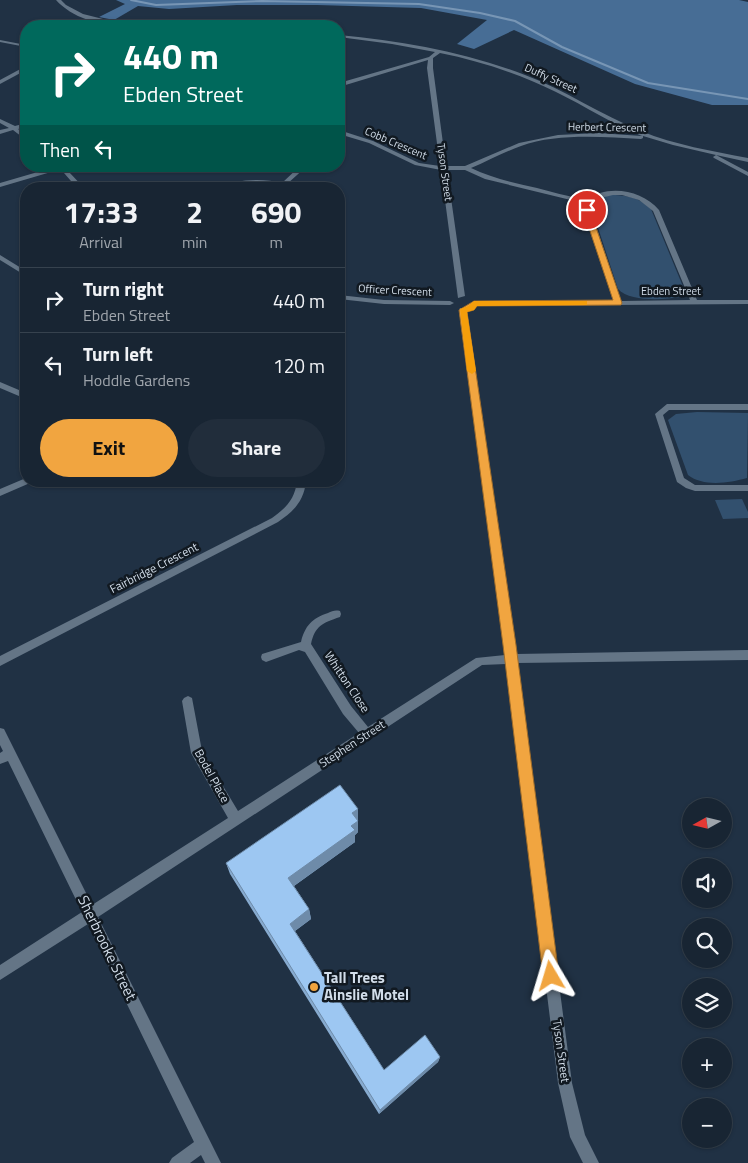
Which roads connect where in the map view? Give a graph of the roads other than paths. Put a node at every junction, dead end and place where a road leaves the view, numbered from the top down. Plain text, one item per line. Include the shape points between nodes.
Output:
1 (58, 0) edge
2 (102, 20) edge
3 (345, 37) edge
4 (0, 40) edge
5 (20, 45) edge
6 (439, 51) junction
7 (431, 58) junction
8 (409, 64) junction
9 (430, 68) junction
10 (20, 71) edge
11 (0, 82) edge
12 (345, 83) edge
13 (0, 121) edge
14 (611, 125) junction
15 (20, 126) edge
16 (14, 128) junction
17 (0, 132) edge
18 (20, 133) edge
19 (345, 135) edge
20 (598, 135) junction
21 (654, 138) junction
22 (697, 148) junction
23 (748, 160) edge
24 (445, 168) junction
25 (466, 168) junction
26 (39, 172) edge
27 (65, 172) edge
28 (297, 172) edge
29 (748, 174) edge
30 (75, 182) edge
31 (286, 182) edge
32 (0, 185) edge
33 (586, 202) junction
34 (0, 257) edge
35 (20, 268) edge
36 (461, 296) junction
37 (345, 298) edge
38 (748, 302) edge
39 (450, 303) junction
40 (618, 303) junction
41 (695, 303) junction
42 (474, 304) junction
43 (463, 310) junction
44 (0, 385) edge
45 (20, 393) edge
46 (748, 407) edge
47 (20, 484) edge
48 (301, 487) edge
49 (748, 488) edge
50 (0, 493) edge
51 (336, 614) dead end
52 (304, 646) junction
53 (748, 655) edge
54 (266, 657) dead end
55 (511, 658) junction
56 (0, 661) edge
57 (188, 701) dead end
58 (0, 733) edge
59 (367, 734) junction
60 (5, 756) edge
61 (236, 819) junction
62 (90, 915) junction
63 (0, 973) edge
64 (204, 1144) junction
65 (177, 1163) edge
66 (213, 1163) edge
67 (590, 1163) edge

1 - 2 street via 68,9
3 - 6 street, Duffy Street
4 - 5 street
6 - 7 street
6 - 14 street, Duffy Street via 530,79 566,95
7 - 8 street
7 - 9 street, Tyson Street
8 - 9 street
8 - 12 street
9 - 24 street, Tyson Street
10 - 11 street
13 - 16 street
14 - 20 street
14 - 21 street, Duffy Street
15 - 16 street
16 - 17 street
16 - 18 street
19 - 24 street, Cobb Crescent via 372,142 422,166
20 - 21 street, Herbert Crescent
20 - 25 street, Herbert Crescent via 558,137 521,144
21 - 22 street, Duffy Street
22 - 23 street, Duffy Street
22 - 29 street
24 - 25 street, Herbert Crescent
24 - 36 street, Tyson Street
25 - 33 street via 487,178
26 - 32 street
27 - 30 street
28 - 31 street
33 - 40 street
33 - 41 street via 616,193 640,198 652,206
34 - 35 street
36 - 39 street
36 - 42 street via 470,298
37 - 39 street, Officer Crescent
38 - 41 street, Ebden Street
39 - 43 street
40 - 41 street, Ebden Street
40 - 42 street, Ebden Street
42 - 43 street
43 - 55 street, Tyson Street
44 - 45 street
46 - 49 street via 667,407 659,414 680,480 695,488
47 - 50 street
48 - 56 street, Fairbridge Crescent via 293,508 275,520
51 - 52 street via 317,620 307,633
52 - 54 street
52 - 59 street, Whitton Close via 309,649 346,710
53 - 55 street, Stephen Street
55 - 59 street, Stephen Street via 480,661
55 - 67 street, Tyson Street via 564,1083 578,1136
57 - 61 street, Bodel Place via 197,753
58 - 60 street, Sherbrooke Street
59 - 61 street, Stephen Street
60 - 62 street, Sherbrooke Street
61 - 62 street, Stephen Street
62 - 63 street, Stephen Street
62 - 64 street, Sherbrooke Street
64 - 65 street
64 - 66 street, Sherbrooke Street

